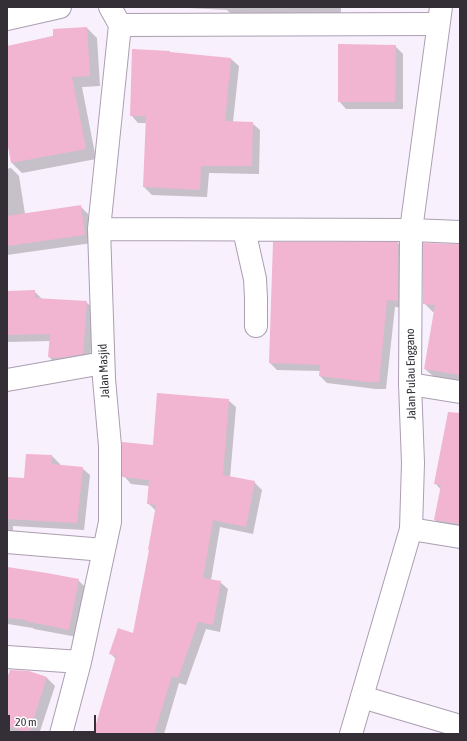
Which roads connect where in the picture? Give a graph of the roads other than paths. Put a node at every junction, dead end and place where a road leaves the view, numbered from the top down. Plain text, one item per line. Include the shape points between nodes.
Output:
1 (60, 7) edge
2 (115, 16) edge
3 (440, 16) edge
4 (7, 19) edge
5 (99, 229) junction
6 (244, 230) junction
7 (411, 230) junction
8 (460, 232) edge
9 (256, 326) dead end
10 (103, 363) junction
11 (7, 380) edge
12 (410, 384) junction
13 (460, 392) edge
14 (412, 529) junction
15 (460, 537) edge
16 (7, 542) edge
17 (104, 550) junction
18 (7, 657) edge
19 (80, 662) junction
20 (362, 697) junction
21 (460, 726) edge
22 (61, 734) edge
23 (351, 734) edge

1 - 4 street
2 - 3 street
2 - 5 street, Jalan Masjid
3 - 7 street, Jalan Pulau Enggano
5 - 6 street
5 - 10 street, Jalan Masjid
6 - 7 street
6 - 9 street via 255,279
7 - 8 street
7 - 12 street, Jalan Pulau Enggano
10 - 11 street
10 - 17 street, Jalan Masjid via 110,446 110,522
12 - 13 street
12 - 14 street, Jalan Pulau Enggano
14 - 15 street
14 - 20 street, Jalan Pulau Enggano
16 - 17 street
17 - 19 street, Jalan Masjid
18 - 19 street
19 - 22 street, Jalan Masjid
20 - 21 street
20 - 23 street, Jalan Pulau Enggano

